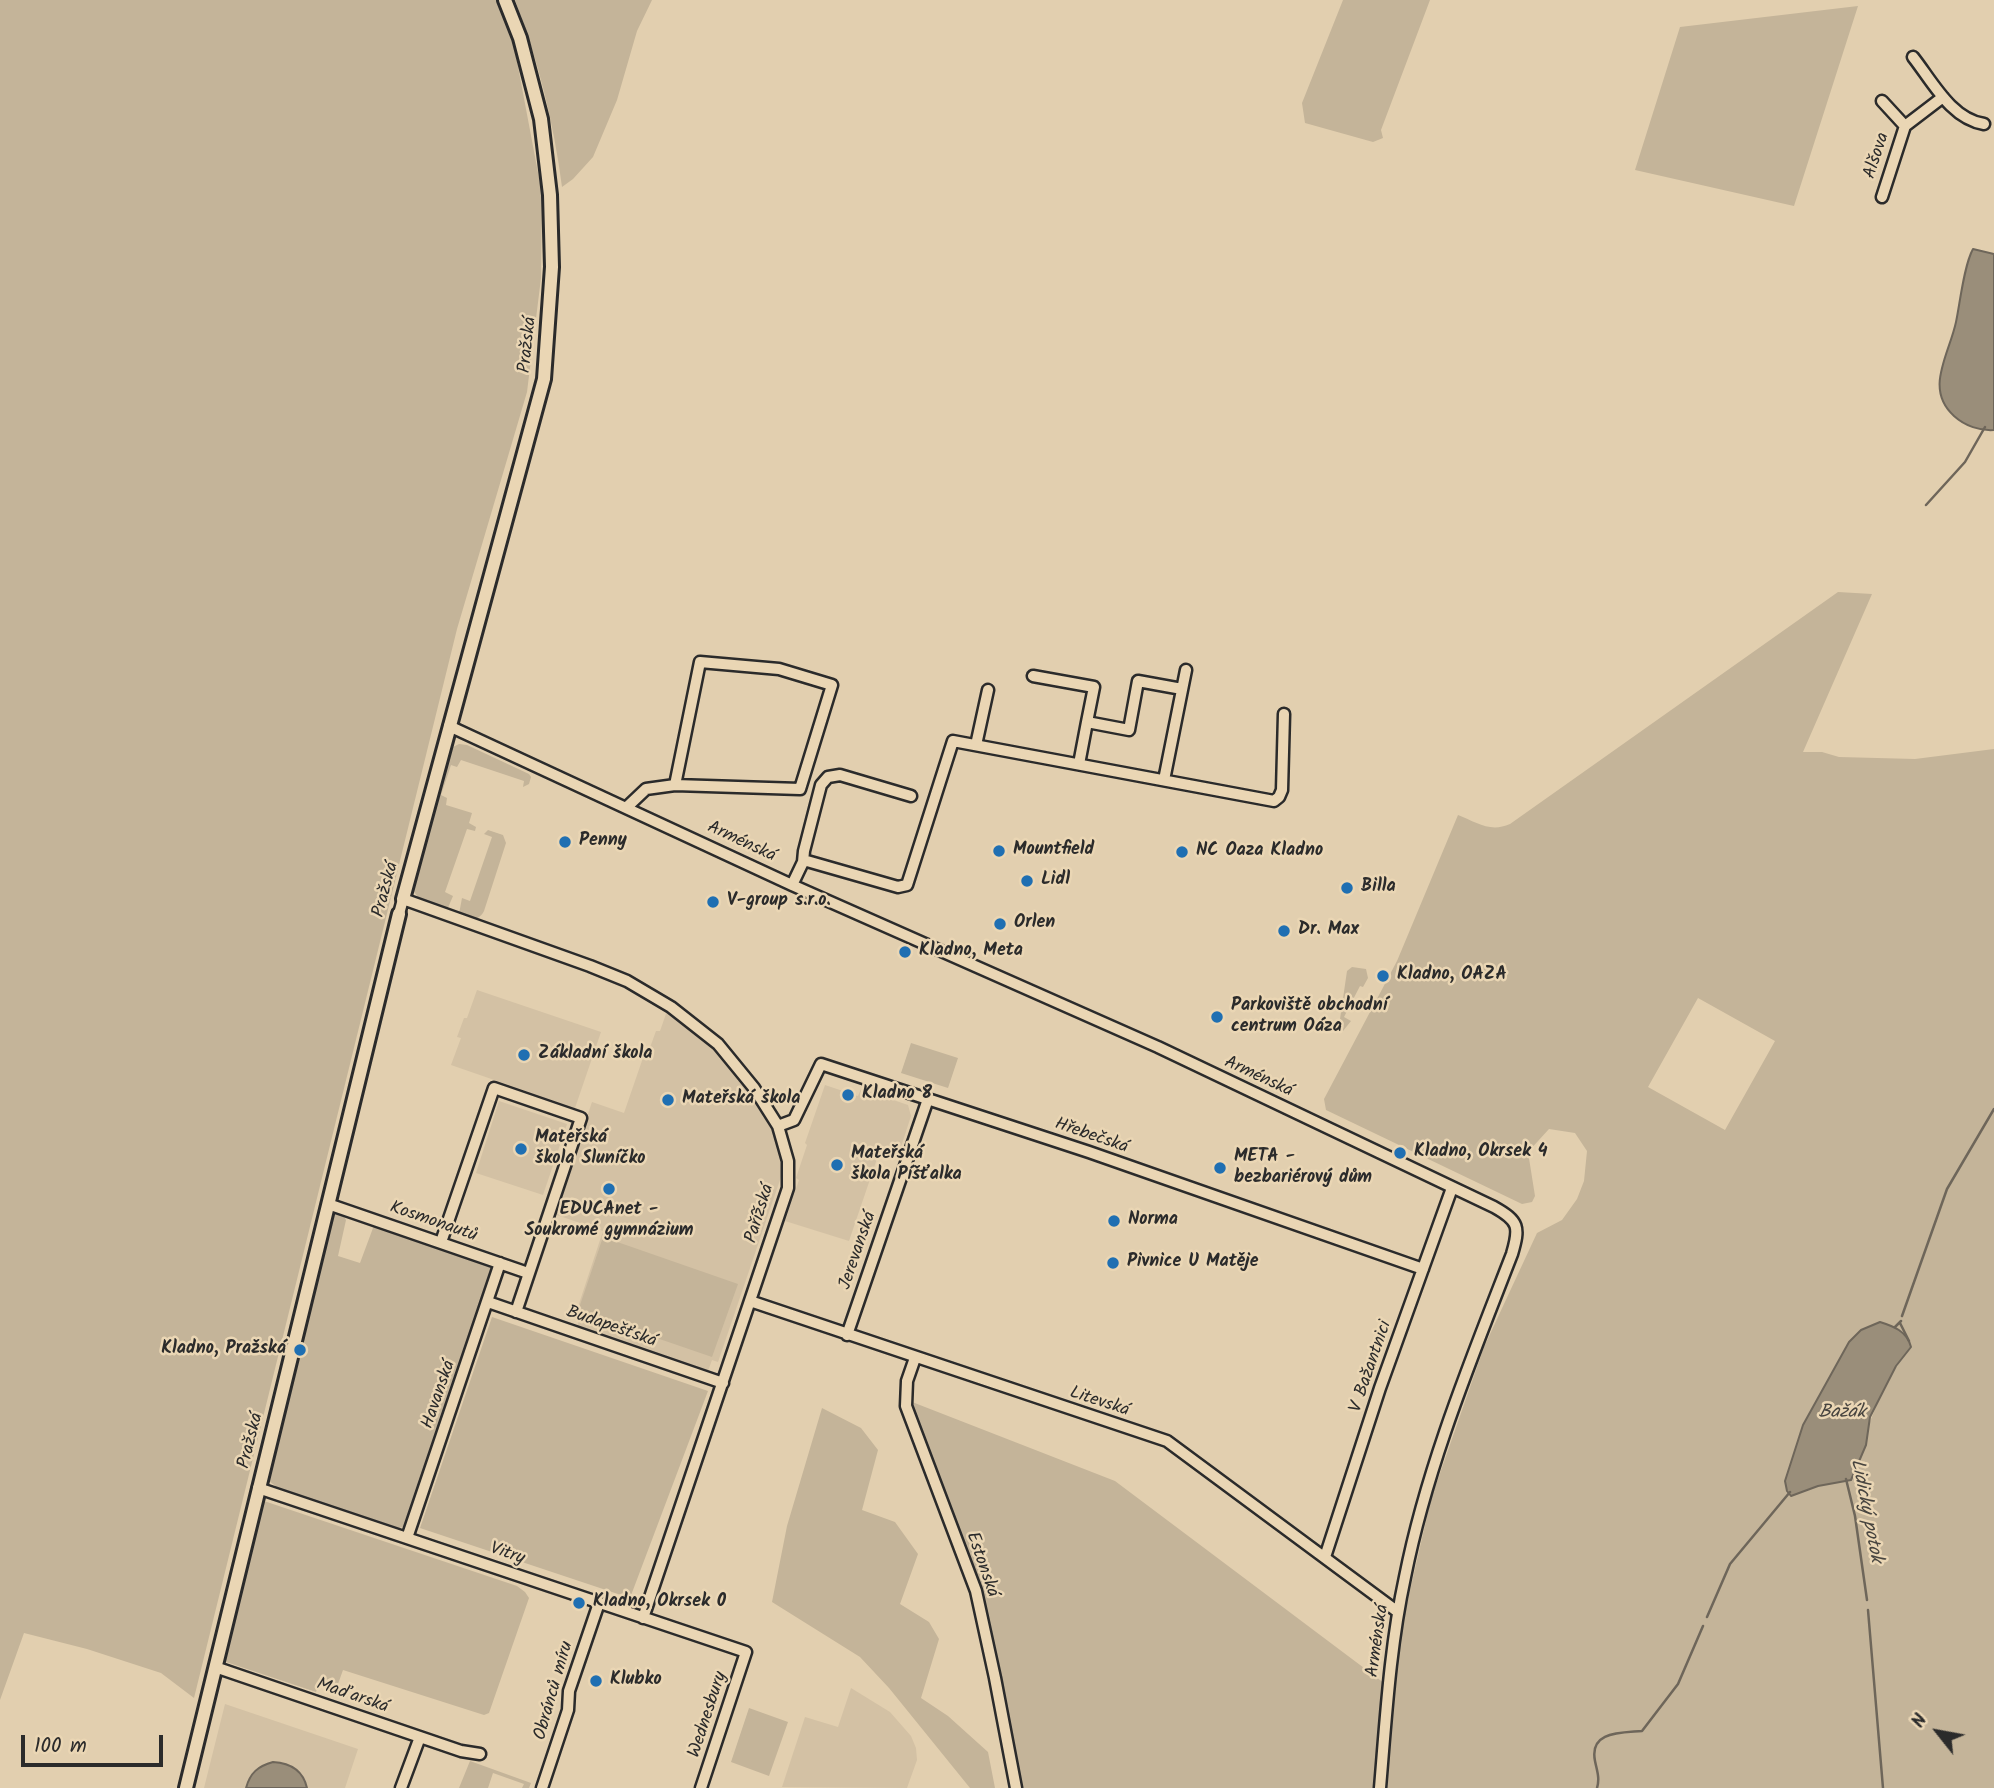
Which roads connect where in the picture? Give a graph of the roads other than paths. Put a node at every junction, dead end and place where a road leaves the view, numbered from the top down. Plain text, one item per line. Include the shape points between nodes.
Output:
1 (505, 0) edge
2 (1913, 57) dead end
3 (1943, 97) junction
4 (1882, 101) dead end
5 (1984, 124) dead end
6 (1905, 126) junction
7 (1881, 197) dead end
8 (1186, 670) dead end
9 (1033, 676) dead end
10 (1182, 689) junction
11 (988, 690) dead end
12 (1284, 714) dead end
13 (1087, 722) junction
14 (449, 726) junction
15 (976, 745) junction
16 (1079, 764) junction
17 (1164, 780) junction
18 (675, 785) junction
19 (911, 796) dead end
20 (627, 807) junction
21 (803, 862) junction
22 (792, 884) junction
23 (403, 899) junction
24 (399, 914) joint
25 (928, 1099) junction
26 (778, 1126) junction
27 (1452, 1188) junction
28 (328, 1204) junction
29 (441, 1242) junction
30 (500, 1263) junction
31 (1423, 1269) junction
32 (528, 1273) junction
33 (750, 1301) junction
34 (488, 1302) junction
35 (516, 1312) junction
36 (847, 1335) junction
37 (915, 1358) junction
38 (723, 1383) junction
39 (258, 1488) junction
40 (407, 1538) junction
41 (1325, 1557) junction
42 (599, 1603) junction
43 (1398, 1612) junction
44 (643, 1618) junction
45 (746, 1652) joint
46 (215, 1667) junction
47 (420, 1737) junction
48 (480, 1754) dead end
49 (186, 1788) edge
50 (401, 1788) edge
51 (542, 1788) edge
52 (701, 1788) edge
53 (1016, 1788) edge
54 (1380, 1788) edge

1 - 14 street, Pražská via 541,119 551,195 548,338 544,379
2 - 3 street
3 - 5 street via 1972,122
3 - 6 street, Alšova
4 - 6 street, Alšova
6 - 7 street, Alšova
8 - 10 street
9 - 13 street via 1094,687
10 - 13 street via 1138,681 1129,730
10 - 17 street
11 - 15 street
12 - 17 street via 1282,790 1274,801
13 - 16 street
14 - 20 street, Arménská
14 - 23 street, Pražská
15 - 16 street
15 - 21 street via 953,741 907,885 898,887
16 - 17 street
18 - 18 street via 700,663 779,669 832,685 800,789
18 - 20 street via 646,789
19 - 21 street via 840,775 828,777 821,785
20 - 22 street, Arménská
21 - 22 street
22 - 27 street, Arménská via 1146,1042
23 - 24 street, Pražská
23 - 26 street, Pařížská via 590,966 671,1007 718,1044
24 - 28 street, Pražská
25 - 26 street, Hřebečská via 821,1064 794,1119
25 - 31 street, Hřebečská
25 - 36 street, Jerevanská
26 - 33 street, Pařížská via 788,1161 788,1188
27 - 31 street, V Bažantnici
27 - 43 street, Arménská via 1507,1215 1517,1233 1422,1506
28 - 29 street, Kosmonautů
28 - 39 street, Pražská
29 - 30 street, Kosmonautů
29 - 32 street via 494,1088 581,1118
30 - 32 street, Kosmonautů
30 - 34 street, Havanská
31 - 41 street, V Bažantnici
32 - 35 street
33 - 36 street, Litevská
33 - 38 street, Pařížská
34 - 35 street, Budapešťská
34 - 40 street, Havanská
35 - 38 street, Budapešťská
36 - 37 street, Litevská
37 - 41 street, Litevská via 1167,1441
37 - 53 street, Estonská via 907,1381 906,1406 976,1591
38 - 44 street, Pařížská
39 - 40 street, Vitry
39 - 46 street, Pražská
40 - 42 street, Vitry
41 - 43 street, Litevská
42 - 44 street, Vitry
42 - 51 street, Obránců míru
43 - 54 street, Arménská
44 - 45 street, Vitry
45 - 52 street, Wednesbury
46 - 47 street, Maďarská
46 - 49 street, Pražská
47 - 48 street, Maďarská
47 - 50 street

